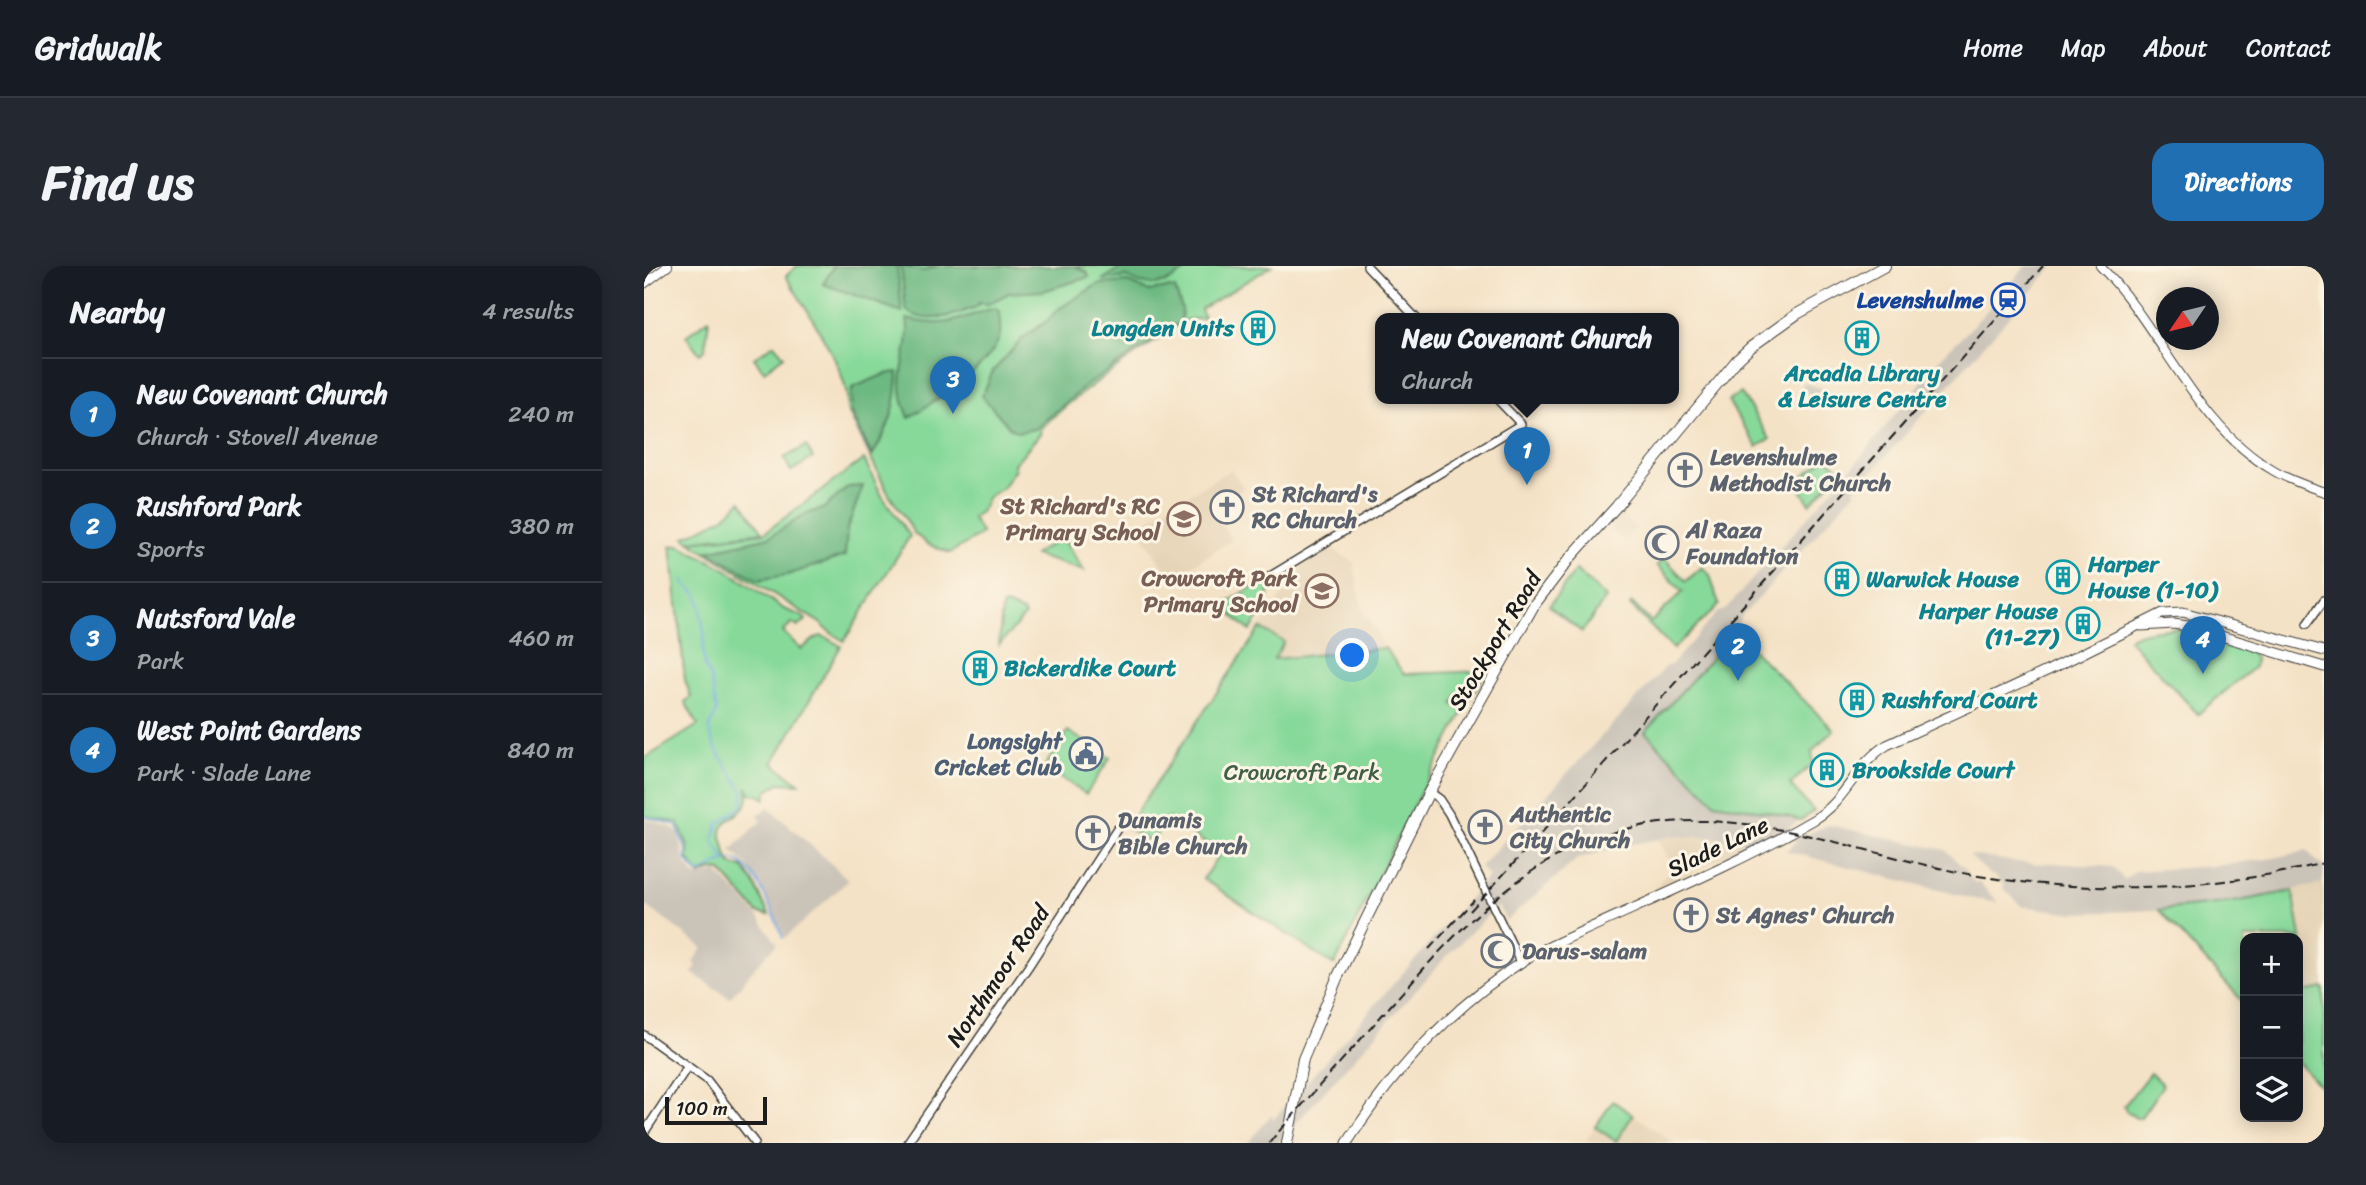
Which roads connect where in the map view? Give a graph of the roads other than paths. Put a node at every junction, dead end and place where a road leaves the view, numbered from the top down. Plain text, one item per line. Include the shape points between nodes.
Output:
1 (668, 266) edge
2 (1367, 266) edge
3 (1885, 266) edge
4 (2100, 266) edge
5 (644, 284) edge
6 (1411, 313) edge
7 (1502, 404) edge
8 (2324, 492) edge
9 (1267, 578) dead end
10 (2324, 600) edge
11 (2176, 611) junction
12 (2307, 624) dead end
13 (2136, 626) junction
14 (2189, 626) junction
15 (2324, 652) edge
16 (2324, 667) edge
17 (1429, 792) junction
18 (1117, 829) dead end
19 (1520, 962) junction
20 (644, 1035) edge
21 (688, 1066) junction
22 (644, 1133) edge
23 (755, 1143) edge
24 (907, 1143) edge
25 (1287, 1143) edge
26 (1347, 1143) edge

1 - 5 main road
2 - 6 street
3 - 17 highway, Stockport Road via 1772,332 1714,386 1534,605
4 - 8 main road via 2232,439 2274,472
7 - 9 street via 1521,424
10 - 12 street
11 - 13 main road, Slade Lane
11 - 14 main road via 2178,620
11 - 15 main road
13 - 14 main road, Slade Lane
13 - 19 main road, Slade Lane via 1881,748 1835,804 1813,821
14 - 16 main road, Slade Lane
17 - 19 street via 1449,814
17 - 25 highway, Stockport Road via 1338,976 1303,1059
18 - 24 street, Northmoor Road
19 - 26 main road, Slade Lane via 1425,1042
20 - 21 street
21 - 22 street
21 - 23 street via 707,1080

